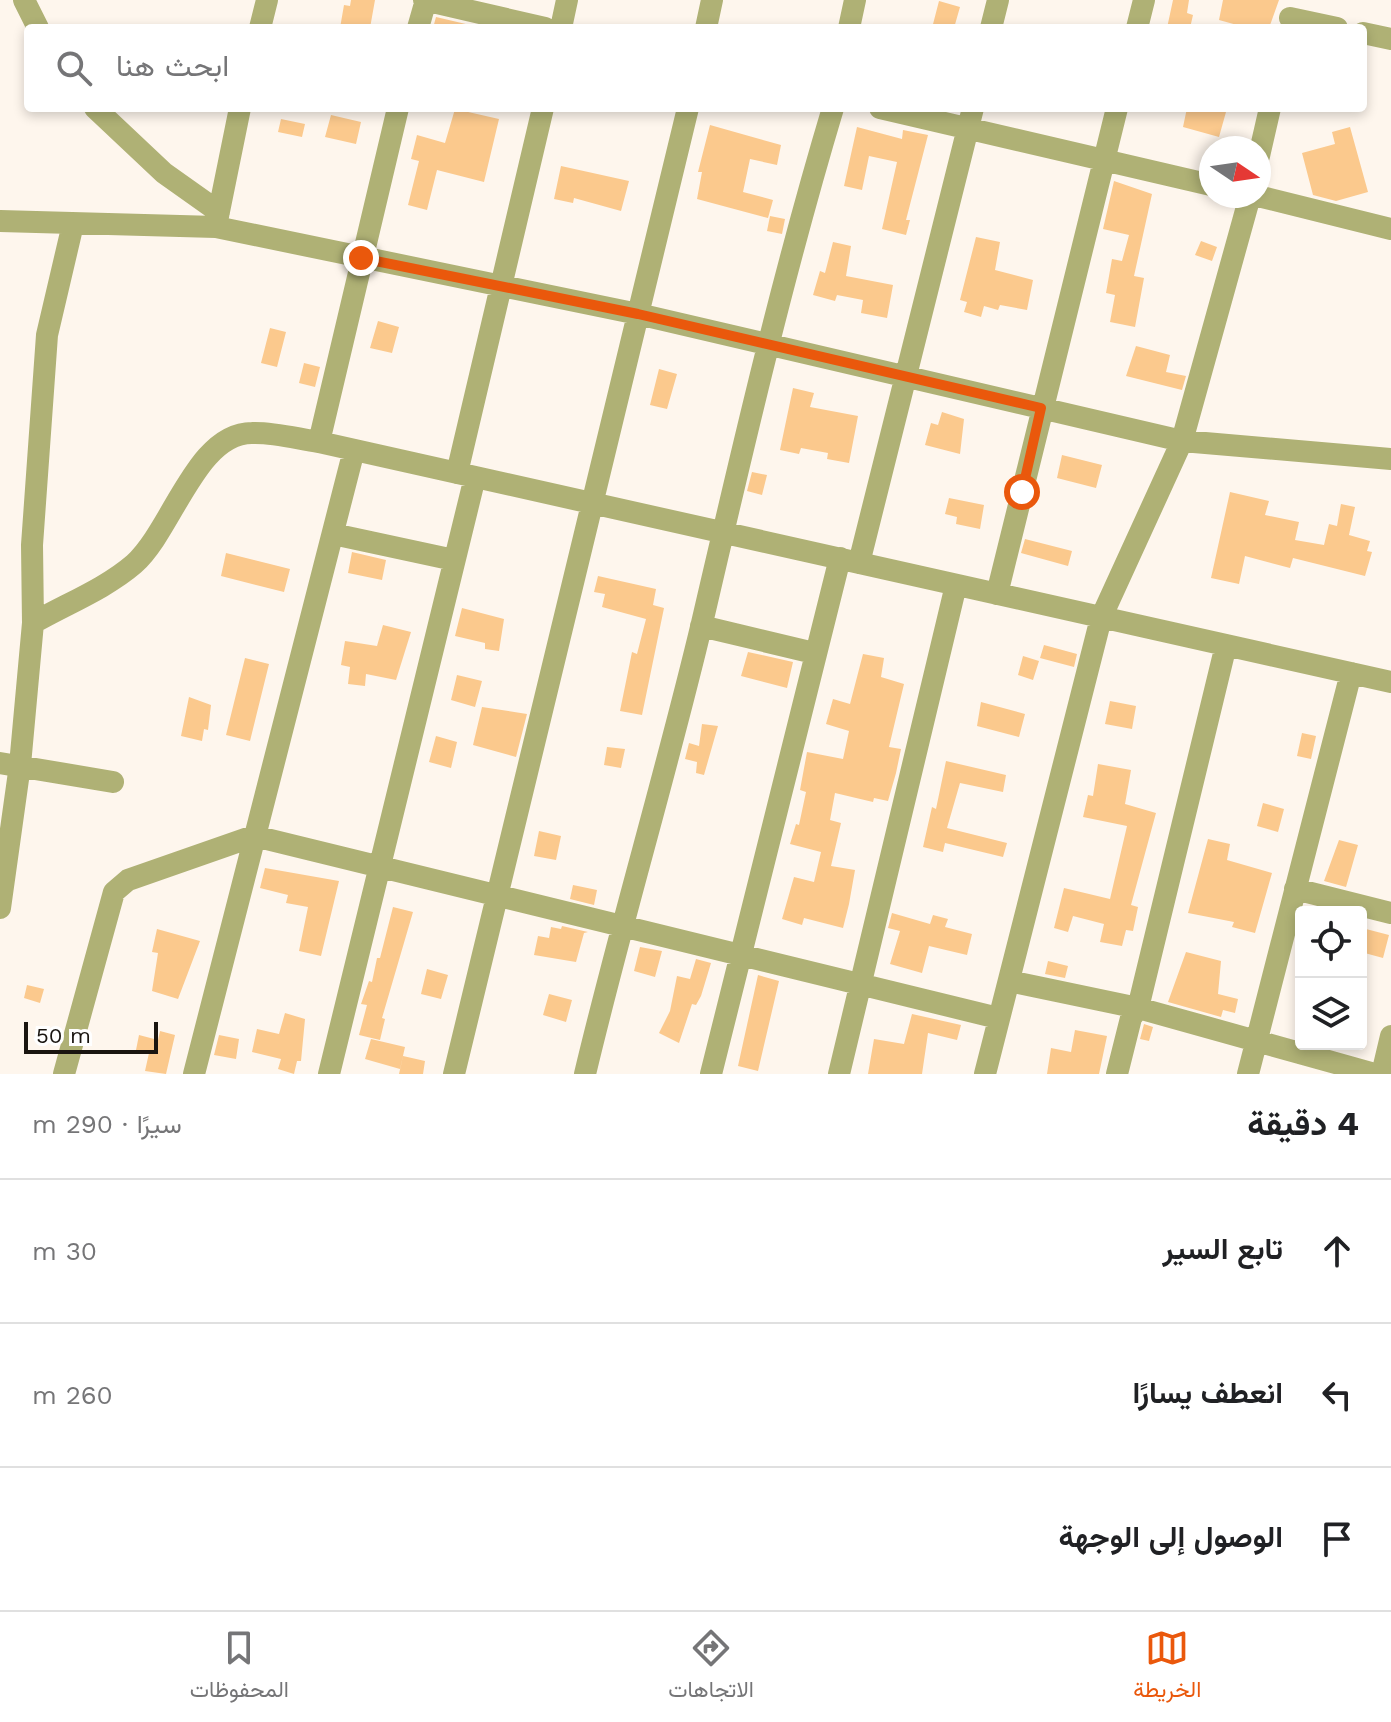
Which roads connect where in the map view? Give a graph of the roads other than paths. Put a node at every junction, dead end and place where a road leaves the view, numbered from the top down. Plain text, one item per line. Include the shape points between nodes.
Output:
1 (24, 0) edge
2 (267, 0) edge
3 (425, 0) edge
4 (567, 0) edge
5 (712, 0) edge
6 (855, 0) edge
7 (998, 0) edge
8 (1144, 0) edge
9 (1291, 15) edge
10 (36, 24) edge
11 (261, 24) edge
12 (419, 24) edge
13 (528, 24) edge
14 (562, 24) edge
15 (707, 24) edge
16 (850, 24) edge
17 (992, 24) edge
18 (1138, 24) edge
19 (1323, 24) edge
20 (1367, 34) edge
21 (1391, 39) edge
22 (99, 112) edge
23 (239, 112) edge
24 (397, 112) edge
25 (542, 112) edge
26 (687, 112) edge
27 (832, 112) edge
28 (916, 112) edge
29 (1116, 112) edge
30 (1269, 112) edge
31 (971, 118) edge
32 (1264, 136) edge
33 (1105, 159) junction
34 (1199, 182) edge
35 (1271, 199) edge
36 (1247, 208) edge
37 (217, 220) junction
38 (0, 221) edge
39 (73, 224) junction
40 (1391, 229) edge
41 (361, 258) junction
42 (502, 287) junction
43 (638, 314) junction
44 (768, 343) junction
45 (907, 375) junction
46 (1041, 408) junction
47 (1182, 441) junction
48 (319, 442) junction
49 (354, 450) junction
50 (1391, 459) edge
51 (466, 475) junction
52 (590, 503) junction
53 (722, 531) junction
54 (333, 534) junction
55 (454, 560) junction
56 (849, 560) junction
57 (956, 585) junction
58 (997, 594) junction
59 (1101, 618) junction
60 (33, 623) junction
61 (701, 626) junction
62 (1226, 645) junction
63 (814, 653) junction
64 (1351, 673) junction
65 (1391, 682) edge
66 (10, 764) edge
67 (113, 782) dead end
68 (254, 836) junction
69 (379, 868) junction
70 (1295, 889) junction
71 (495, 895) junction
72 (0, 908) edge
73 (1391, 913) edge
74 (621, 925) junction
75 (742, 955) junction
76 (1009, 981) junction
77 (861, 982) junction
78 (1138, 1008) junction
79 (998, 1018) junction
80 (1391, 1036) edge
81 (1255, 1042) junction
82 (64, 1074) edge
83 (194, 1074) edge
84 (329, 1074) edge
85 (454, 1074) edge
86 (585, 1074) edge
87 (711, 1074) edge
88 (839, 1074) edge
89 (985, 1074) edge
90 (1117, 1074) edge
91 (1248, 1074) edge
92 (1375, 1074) edge
93 (1382, 1074) edge

1 - 10 street
2 - 11 street
3 - 12 street
3 - 13 street
4 - 14 street
5 - 15 street
6 - 16 street
7 - 17 street
8 - 18 street
9 - 19 street
20 - 21 street
22 - 37 street
23 - 37 street
24 - 41 street
25 - 42 street
26 - 43 street
27 - 44 street
28 - 31 street
29 - 33 street
30 - 32 street
31 - 33 street
31 - 45 street
33 - 34 street
33 - 46 street
35 - 40 street
36 - 47 street
37 - 39 street
37 - 41 street
38 - 39 street
39 - 60 street via 47,335 32,545
41 - 42 street
41 - 48 street
42 - 43 street
42 - 51 street
43 - 44 street
43 - 52 street
44 - 45 street
44 - 53 street
45 - 46 street
45 - 56 street
46 - 47 street
46 - 58 street
47 - 50 street
47 - 59 street
48 - 49 street
48 - 60 street via 252,433 230,436 210,451 163,530 135,564
49 - 51 street
49 - 54 street
51 - 52 street
51 - 55 street
52 - 53 street
52 - 71 street
53 - 56 street
53 - 61 street
54 - 55 street
54 - 68 street
55 - 69 street
56 - 57 street
56 - 63 street
57 - 58 street
57 - 77 street
58 - 59 street
59 - 62 street
59 - 76 street
60 - 66 street
61 - 63 street
61 - 74 street
62 - 64 street
62 - 78 street
63 - 75 street
64 - 65 street
64 - 70 street
66 - 67 street
66 - 72 street
68 - 69 street
68 - 82 street via 128,880 114,892
68 - 83 street
69 - 71 street
69 - 84 street
70 - 73 street
70 - 81 street
71 - 74 street
71 - 85 street
74 - 75 street
74 - 86 street
75 - 77 street
75 - 87 street
76 - 78 street
76 - 79 street
77 - 79 street
77 - 88 street
78 - 81 street
78 - 90 street
79 - 89 street
80 - 93 street
81 - 91 street
81 - 92 street

